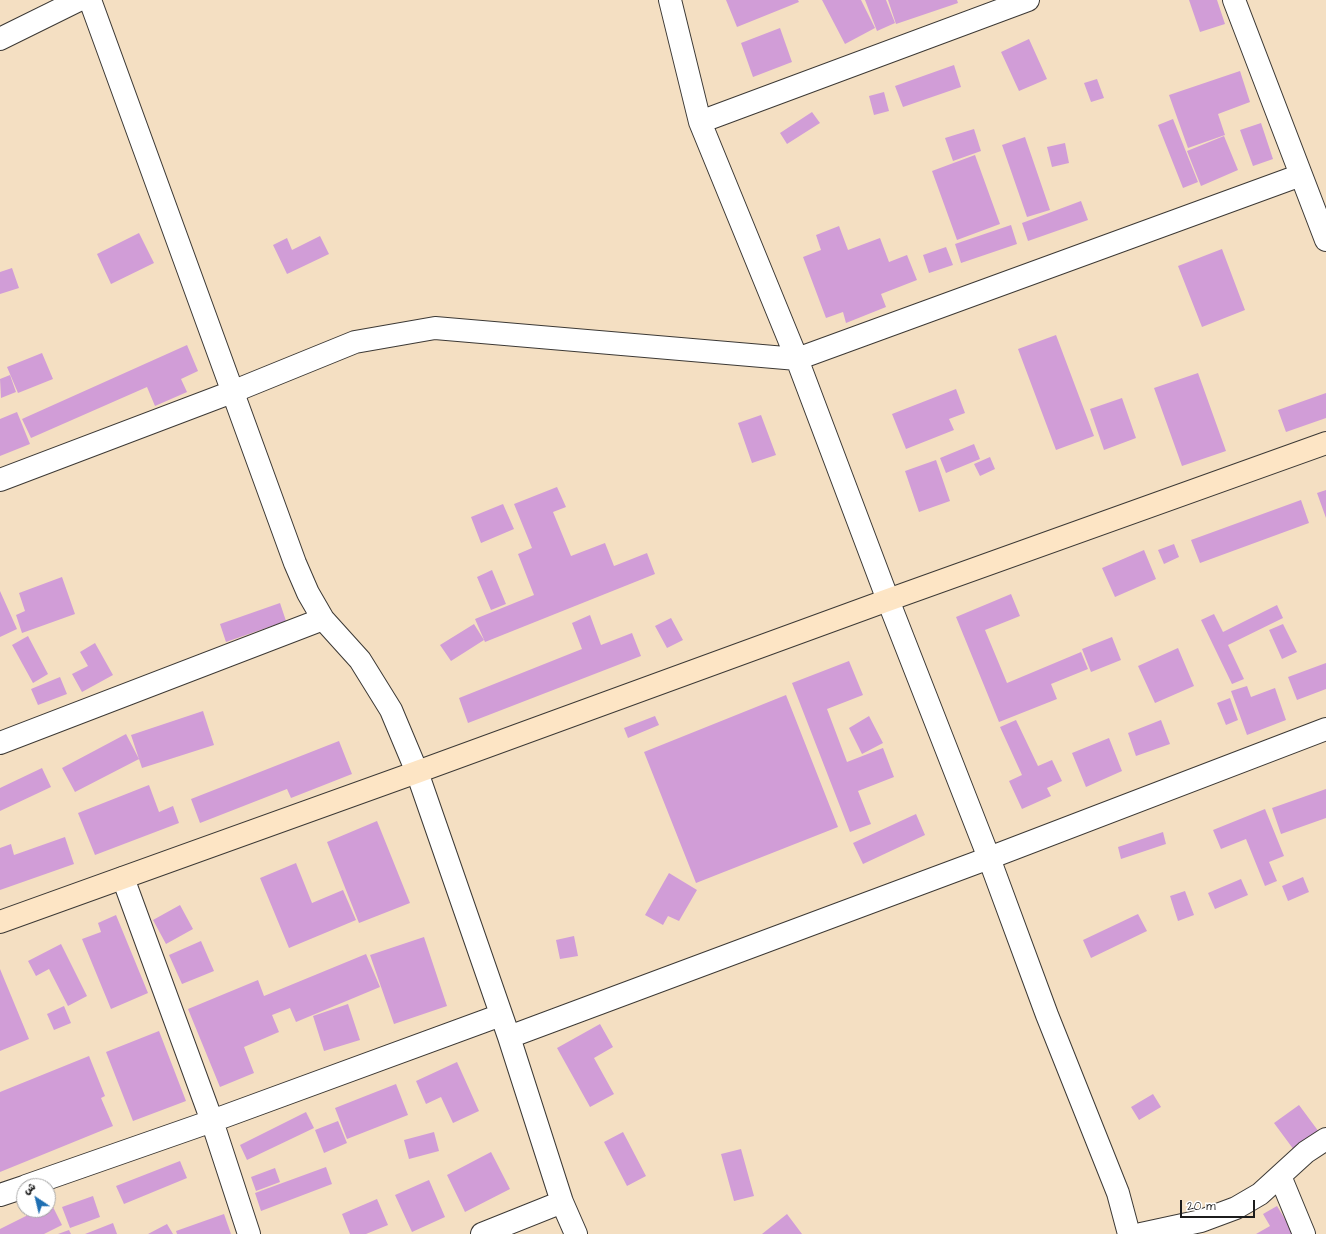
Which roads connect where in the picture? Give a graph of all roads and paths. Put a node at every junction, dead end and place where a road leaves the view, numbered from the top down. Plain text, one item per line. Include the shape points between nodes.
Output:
1 (79, 0) edge
2 (90, 0) edge
3 (670, 0) edge
4 (1028, 0) edge
5 (1234, 0) edge
6 (0, 39) edge
7 (700, 122) junction
8 (1301, 175) junction
9 (1326, 240) edge
10 (797, 359) junction
11 (232, 392) junction
12 (1326, 443) edge
13 (0, 480) edge
14 (888, 600) junction
15 (323, 620) junction
16 (1326, 729) edge
17 (0, 743) edge
18 (417, 772) junction
19 (989, 858) junction
20 (123, 878) junction
21 (0, 922) edge
22 (501, 1015) junction
23 (509, 1037) junction
24 (212, 1121) junction
25 (1326, 1139) edge
26 (1280, 1176) junction
27 (48, 1178) edge
28 (16, 1189) edge
29 (0, 1195) edge
30 (562, 1202) junction
31 (1204, 1228) edge
32 (249, 1234) edge
33 (482, 1234) edge
34 (576, 1234) edge
35 (1129, 1234) edge
36 (1140, 1234) edge
37 (1304, 1234) edge

1 - 6 street
2 - 11 street
3 - 7 street
4 - 7 street
5 - 8 street
7 - 10 street
8 - 9 street
8 - 10 street
10 - 11 street via 435,328 355,342
10 - 14 street
11 - 13 street
11 - 15 street via 295,563
12 - 14 street
14 - 18 street
14 - 19 street
15 - 17 street
15 - 18 street via 360,660 391,710
16 - 19 street
18 - 20 street
18 - 22 street
19 - 23 street
19 - 35 street via 1047,1015 1118,1193
20 - 21 street
20 - 24 street
22 - 23 street
22 - 24 street
23 - 30 street
24 - 27 street
24 - 32 street
25 - 26 street via 1306,1152
26 - 31 street via 1260,1194
26 - 37 street
28 - 29 street
30 - 33 street
30 - 34 street
31 - 36 street

